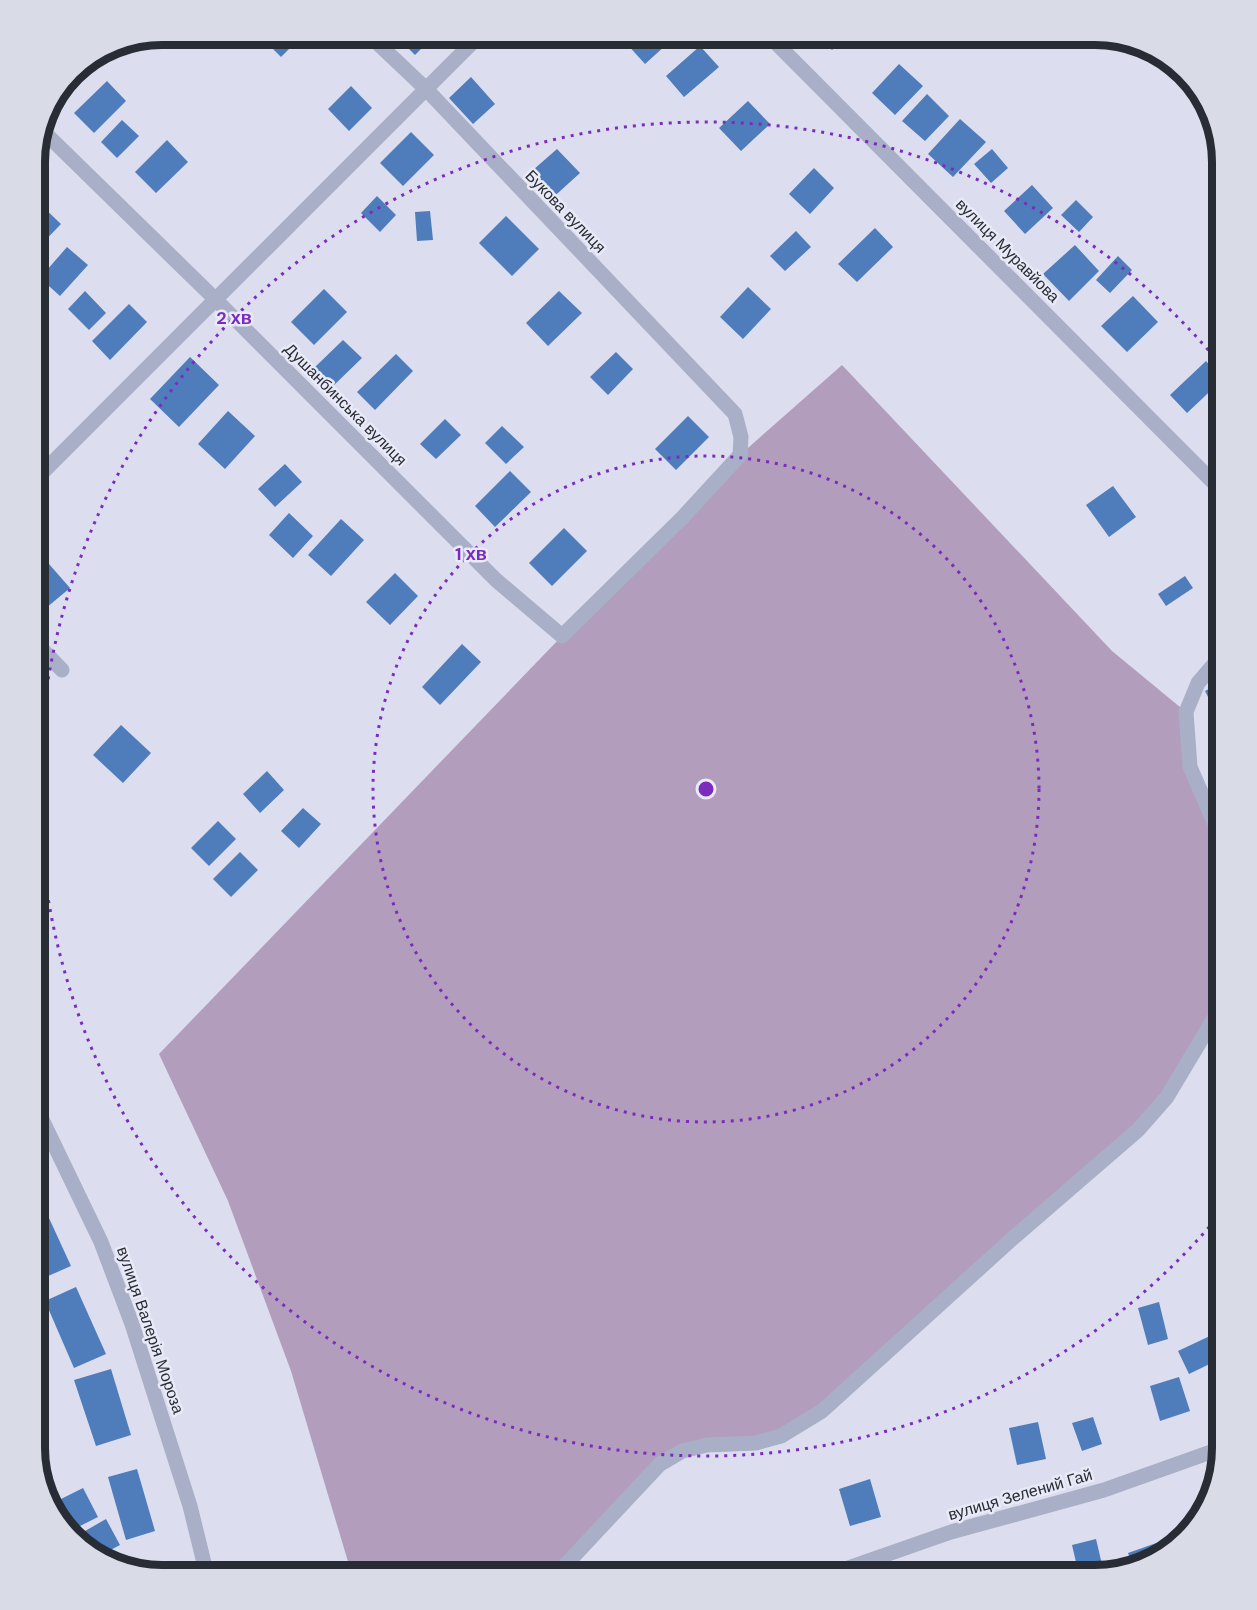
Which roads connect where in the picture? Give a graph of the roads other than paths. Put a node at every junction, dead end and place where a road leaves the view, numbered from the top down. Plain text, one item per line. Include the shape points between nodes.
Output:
1 (380, 45) edge
2 (470, 45) edge
3 (778, 45) edge
4 (426, 89) junction
5 (48, 136) edge
6 (215, 299) junction
7 (735, 414) joint
8 (45, 470) edge
9 (1212, 481) edge
10 (45, 652) edge
11 (1212, 667) edge
12 (62, 670) dead end
13 (1212, 817) edge
14 (1212, 1022) edge
15 (45, 1126) edge
16 (1212, 1452) edge
17 (205, 1565) edge
18 (565, 1565) edge
19 (857, 1565) edge

1 - 4 street, Букова вулиця
2 - 4 street
3 - 9 street, вулиця Муравйова
4 - 6 street
4 - 7 street, Букова вулиця
5 - 6 street, Душанбинська вулиця
6 - 7 street, Душанбинська вулиця via 496,580 562,636 740,455 741,437
6 - 8 street
10 - 12 street
11 - 13 street via 1198,682 1186,712 1190,767
14 - 18 street via 1167,1097 1138,1130 822,1411 781,1436 756,1443 699,1447 682,1451 660,1464
15 - 17 street, вулиця Валерія Мороза via 101,1242 132,1324 190,1506
16 - 19 street, вулиця Зелений Гай via 1104,1490 951,1532

